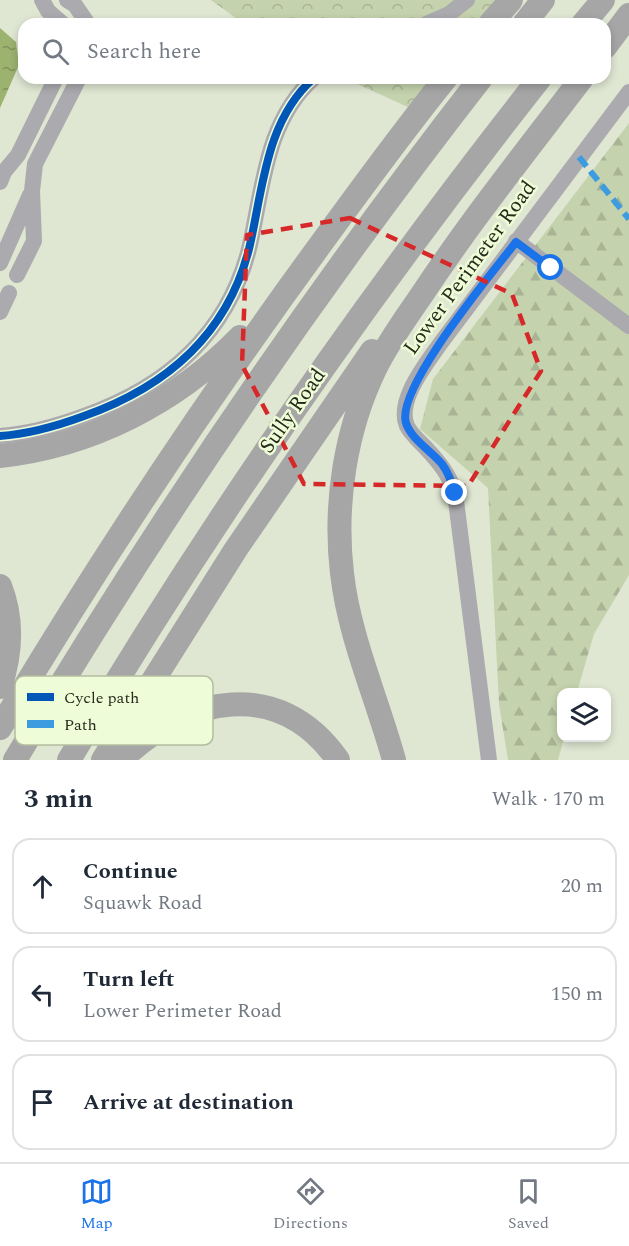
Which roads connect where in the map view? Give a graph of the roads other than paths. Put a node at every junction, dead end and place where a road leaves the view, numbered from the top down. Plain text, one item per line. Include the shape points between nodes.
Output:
1 (42, 0) edge
2 (67, 0) edge
3 (467, 0) edge
4 (511, 0) edge
5 (543, 0) edge
6 (603, 0) edge
7 (629, 15) edge
8 (56, 18) edge
9 (84, 18) edge
10 (440, 18) edge
11 (495, 18) edge
12 (529, 18) edge
13 (588, 18) edge
14 (611, 39) edge
15 (53, 84) edge
16 (76, 84) edge
17 (308, 84) edge
18 (441, 84) edge
19 (476, 84) edge
20 (535, 84) edge
21 (577, 84) edge
22 (629, 92) edge
23 (18, 155) junction
24 (35, 164) junction
25 (0, 182) edge
26 (32, 191) junction
27 (516, 242) junction
28 (451, 251) junction
29 (0, 263) edge
30 (304, 267) junction
31 (17, 275) dead end
32 (9, 293) dead end
33 (0, 312) edge
34 (629, 326) edge
35 (0, 436) edge
36 (0, 456) edge
37 (0, 586) edge
38 (32, 676) edge
39 (66, 676) edge
40 (121, 676) edge
41 (155, 676) edge
42 (0, 687) edge
43 (15, 703) edge
44 (213, 707) edge
45 (0, 728) edge
46 (24, 745) edge
47 (78, 745) edge
48 (112, 745) edge
49 (138, 745) edge
50 (15, 760) edge
51 (69, 760) edge
52 (103, 760) edge
53 (121, 760) edge
54 (338, 760) edge
55 (394, 760) edge
56 (489, 760) edge

1 - 8 street
2 - 9 street
3 - 10 street
4 - 11 highway
5 - 12 highway
6 - 13 highway
7 - 14 highway
15 - 23 street
16 - 24 street
17 - 35 street via 279,126 242,273 228,304 206,336 168,374 122,400 58,425
18 - 30 highway
19 - 39 highway via 332,276 240,407
20 - 40 highway, Sully Road via 293,410
21 - 28 highway
22 - 27 street, Lower Perimeter Road
23 - 24 street
23 - 25 street
24 - 26 street
26 - 29 street
26 - 31 street via 34,241
27 - 34 street
27 - 56 street, Lower Perimeter Road via 422,371 405,409 407,427 443,466 455,493
28 - 41 highway via 413,295 308,442
28 - 55 highway via 396,331 374,371 352,431 342,490 339,531 345,593 353,631
30 - 36 highway via 226,351 176,392 90,435 40,450
30 - 38 highway via 169,460
32 - 33 street
37 - 42 highway via 9,636
43 - 45 highway
44 - 54 highway via 255,705 283,713 319,736
46 - 50 highway
47 - 51 highway, Sully Road
48 - 52 highway
49 - 53 highway

